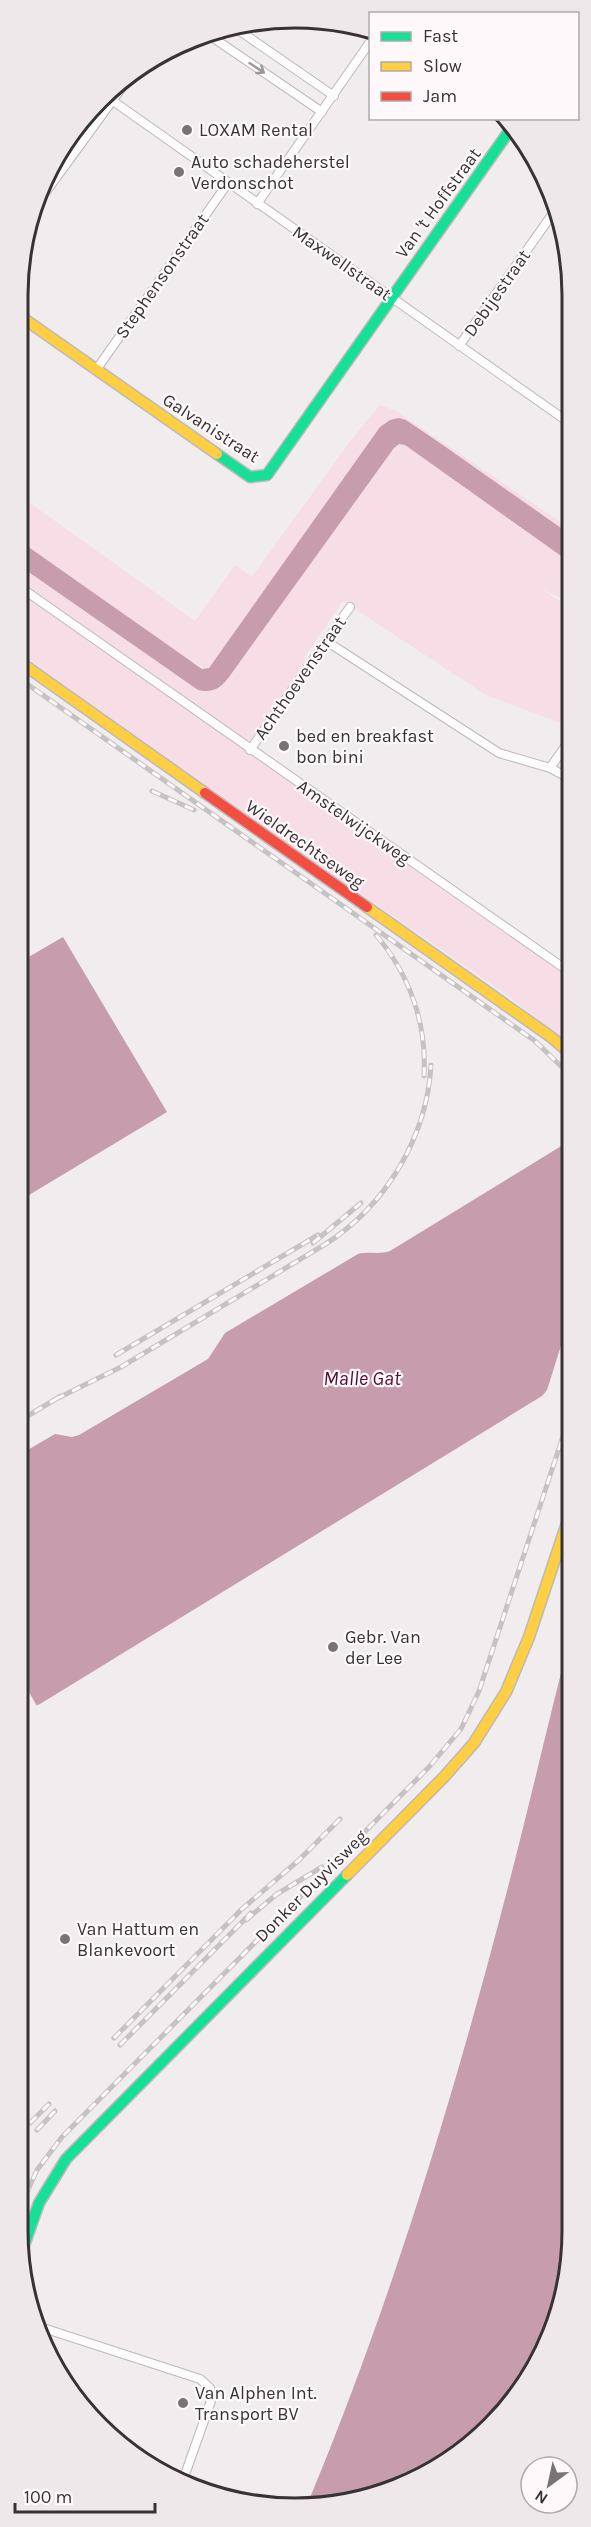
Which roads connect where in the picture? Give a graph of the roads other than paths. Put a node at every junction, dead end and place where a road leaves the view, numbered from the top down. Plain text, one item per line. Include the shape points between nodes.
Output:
1 (244, 34) edge
2 (217, 41) edge
3 (369, 44) edge
4 (334, 96) junction
5 (113, 101) joint
6 (322, 112) junction
7 (507, 133) edge
8 (55, 180) edge
9 (228, 183) junction
10 (257, 204) junction
11 (550, 216) edge
12 (390, 297) junction
13 (28, 322) edge
14 (459, 346) junction
15 (96, 370) junction
16 (562, 418) edge
17 (28, 593) edge
18 (350, 607) dead end
19 (326, 641) junction
20 (28, 668) edge
21 (250, 750) junction
22 (562, 751) edge
23 (550, 768) junction
24 (562, 774) edge
25 (562, 967) edge
26 (562, 1047) edge
27 (562, 1538) edge
28 (28, 2231) edge
29 (47, 2329) edge
30 (185, 2475) edge

1 - 4 street
2 -> 6 street
3 - 4 street
4 - 6 street
5 - 8 street
5 - 9 street, Maxwellstraat
6 - 10 street
7 - 12 street, Van 't Hoffstraat
9 - 10 street, Maxwellstraat
9 - 15 street, Stephensonstraat
10 - 12 street, Maxwellstraat
11 - 14 street, Debijestraat
12 - 14 street, Maxwellstraat
12 - 15 street, Galvanistraat via 267,475 249,477
13 - 15 street, Galvanistraat
14 - 16 street, Maxwellstraat
17 - 21 street, Amstelwijckweg
18 - 19 street, Achthoevenstraat
19 - 21 street, Achthoevenstraat
19 - 23 street via 499,753
20 - 26 street, Wieldrechtseweg
21 - 25 street, Amstelwijckweg
22 - 23 street
23 - 24 street
27 - 28 street, Donker Duyvisweg via 520,1664 488,1724 444,1777 66,2159 46,2184
29 - 30 street via 207,2384 211,2401

